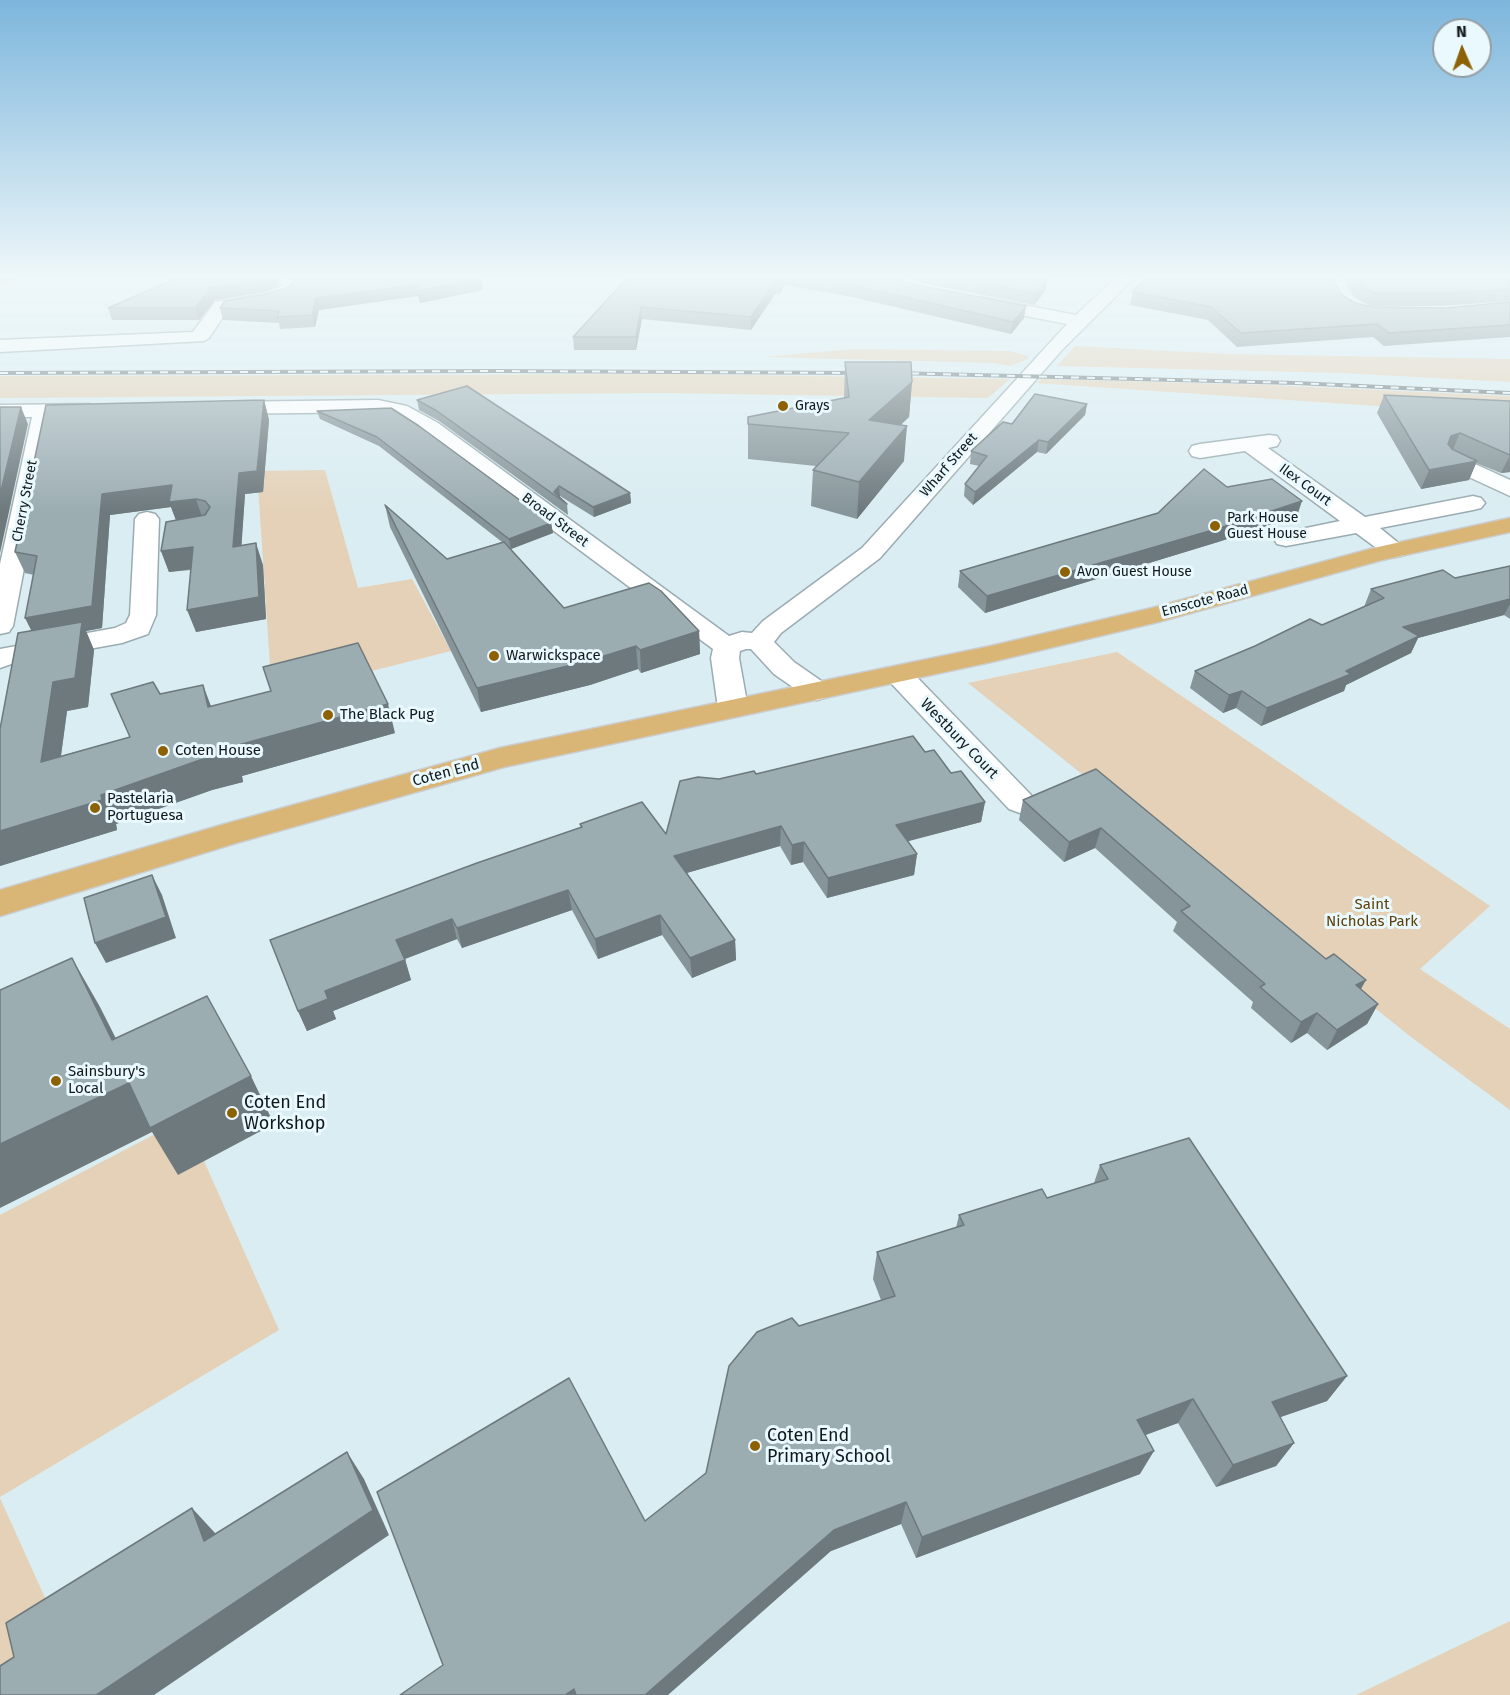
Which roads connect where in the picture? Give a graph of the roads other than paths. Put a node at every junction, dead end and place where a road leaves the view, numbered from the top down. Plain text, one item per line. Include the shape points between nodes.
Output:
1 (1048, 354) edge
2 (199, 408) edge
3 (44, 410) junction
4 (103, 410) edge
5 (0, 411) edge
6 (1273, 440) dead end
7 (1249, 444) junction
8 (1200, 451) dead end
9 (1453, 461) edge
10 (1510, 463) edge
11 (1481, 475) junction
12 (1510, 489) edge
13 (1473, 503) dead end
14 (1362, 525) junction
15 (1510, 525) edge
16 (154, 530) dead end
17 (1286, 539) dead end
18 (1395, 550) junction
19 (0, 626) edge
20 (759, 642) junction
21 (727, 647) junction
22 (3, 654) edge
23 (899, 675) junction
24 (817, 691) junction
25 (734, 708) junction
26 (1020, 802) dead end
27 (0, 903) edge

1 - 20 street, Wharf Street via 871,552 772,627
2 - 21 street, Broad Street via 378,406 400,410 430,428
3 - 4 street
3 - 5 street
3 - 19 street, Cherry Street
6 - 7 street
7 - 8 street
7 - 14 street, Ilex Court
9 - 11 street
10 - 11 street
11 - 12 street
13 - 14 street, Ilex Court
14 - 17 street, Ilex Court
14 - 18 street, Ilex Court
15 - 18 main road, Emscote Road
16 - 22 street via 138,628 122,635
18 - 23 main road, Emscote Road via 1158,614
20 - 21 street via 742,640
20 - 24 street via 784,668
21 - 25 street via 725,658
23 - 24 main road, Coten End
23 - 26 street, Westbury Court
24 - 25 main road, Coten End
25 - 27 main road, Coten End via 454,770

